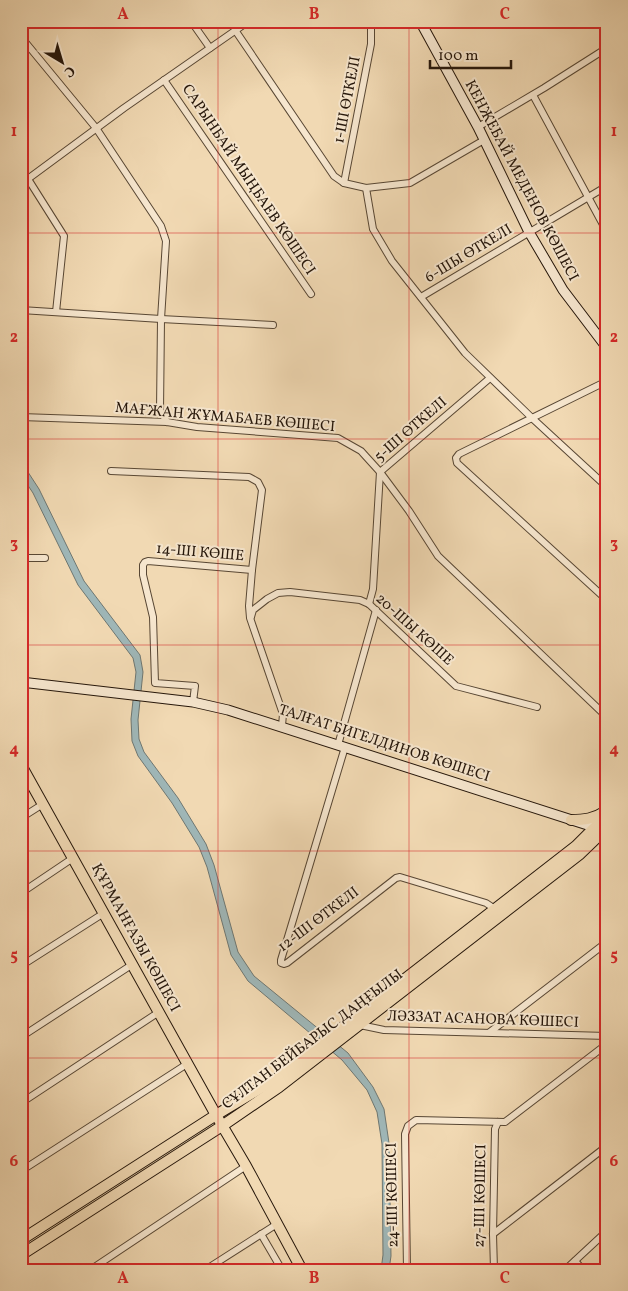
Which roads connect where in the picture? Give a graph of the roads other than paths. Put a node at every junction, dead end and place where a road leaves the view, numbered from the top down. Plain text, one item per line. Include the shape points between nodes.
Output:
1 (191, 21) edge
2 (249, 21) edge
3 (370, 21) edge
4 (420, 21) edge
5 (235, 30) junction
6 (21, 37) edge
7 (210, 48) junction
8 (607, 48) edge
9 (164, 80) junction
10 (533, 95) junction
11 (478, 127) junction
12 (96, 128) junction
13 (484, 140) junction
14 (28, 179) junction
15 (344, 182) junction
16 (21, 184) edge
17 (607, 186) edge
18 (366, 188) junction
19 (588, 197) junction
20 (530, 232) junction
21 (607, 232) edge
22 (310, 294) dead end
23 (421, 297) junction
24 (21, 310) edge
25 (56, 312) junction
26 (160, 320) junction
27 (273, 325) dead end
28 (607, 348) edge
29 (490, 378) junction
30 (607, 381) edge
31 (21, 418) edge
32 (532, 418) junction
33 (167, 422) junction
34 (111, 471) dead end
35 (380, 472) junction
36 (607, 487) edge
37 (21, 558) edge
38 (46, 558) dead end
39 (252, 570) junction
40 (607, 600) edge
41 (369, 604) junction
42 (376, 610) junction
43 (250, 618) junction
44 (21, 682) edge
45 (193, 702) junction
46 (537, 708) dead end
47 (607, 717) edge
48 (282, 726) junction
49 (341, 746) junction
50 (21, 765) edge
51 (43, 804) junction
52 (607, 813) edge
53 (21, 818) edge
54 (571, 820) junction
55 (603, 829) edge
56 (73, 858) junction
57 (21, 893) edge
58 (495, 909) junction
59 (104, 913) junction
60 (607, 942) edge
61 (133, 964) junction
62 (21, 966) edge
63 (159, 1012) junction
64 (360, 1025) junction
65 (490, 1032) junction
66 (607, 1036) edge
67 (21, 1037) edge
68 (607, 1044) edge
69 (188, 1064) junction
70 (208, 1100) junction
71 (21, 1103) edge
72 (232, 1105) junction
73 (216, 1115) junction
74 (237, 1116) junction
75 (498, 1122) junction
76 (203, 1123) junction
77 (222, 1126) junction
78 (213, 1132) junction
79 (230, 1138) junction
80 (607, 1146) edge
81 (246, 1166) junction
82 (21, 1171) edge
83 (277, 1224) junction
84 (607, 1231) edge
85 (261, 1234) junction
86 (493, 1234) junction
87 (21, 1240) edge
88 (21, 1255) edge
89 (575, 1261) junction
90 (90, 1270) edge
91 (205, 1270) edge
92 (282, 1270) edge
93 (302, 1270) edge
94 (407, 1270) edge
95 (494, 1270) edge
96 (565, 1270) edge
97 (584, 1270) edge

1 - 7 street
2 - 5 street
3 - 15 street, 1-ШІ ӨТКЕЛІ via 371,44
4 - 11 street, КЕНЖЕБАЙ МЕДЕНОВ КӨШЕСІ
5 - 7 street
5 - 15 street via 334,176
6 - 12 street
7 - 9 street
8 - 10 street
9 - 12 street
9 - 22 street, САРЫНБАЙ МЫҢБАЕВ КӨШЕСІ
10 - 11 street
10 - 19 street
11 - 13 street, КЕНЖЕБАЙ МЕДЕНОВ КӨШЕСІ
12 - 14 street
12 - 26 street via 161,226 166,241
13 - 18 street via 410,183
13 - 20 street, КЕНЖЕБАЙ МЕДЕНОВ КӨШЕСІ
14 - 16 street
14 - 25 street via 64,236
15 - 18 street
17 - 19 street, 6-ШЫ ӨТКЕЛІ
18 - 23 street via 373,229
19 - 20 street, 6-ШЫ ӨТКЕЛІ
19 - 21 street
20 - 23 street, 6-ШЫ ӨТКЕЛІ
20 - 28 street, КЕНЖЕБАЙ МЕДЕНОВ КӨШЕСІ via 563,290
23 - 29 street via 465,353
24 - 25 street
25 - 26 street
26 - 27 street
26 - 33 street via 160,411
29 - 32 street
29 - 35 street, 5-ШІ ӨТКЕЛІ
30 - 32 street
31 - 33 street, МАҒЖАН ЖҰМАБАЕВ КӨШЕСІ
32 - 36 street
32 - 40 street via 459,454 457,463
33 - 35 street, МАҒЖАН ЖҰМАБАЕВ КӨШЕСІ via 197,428 338,438 361,450
34 - 39 street via 249,477 258,482 262,490
35 - 41 street, 5-ШІ ӨТКЕЛІ via 374,589
35 - 47 street, МАҒЖАН ЖҰМАБАЕВ КӨШЕСІ via 438,556
37 - 38 street
39 - 43 street
39 - 45 street, 14-ШІ КӨШЕ via 148,561 143,565 153,617 155,683 195,686
41 - 42 street, 20-ШЫ КӨШЕ
41 - 43 street, 20-ШЫ КӨШЕ via 360,600 278,592 253,610
42 - 46 street, 20-ШЫ КӨШЕ via 456,686
42 - 49 street
43 - 48 street via 282,714
44 - 45 street, ТАЛҒАТ БИГЕЛДИНОВ КӨШЕСІ
45 - 48 street, ТАЛҒАТ БИГЕЛДИНОВ КӨШЕСІ
48 - 49 street, ТАЛҒАТ БИГЕЛДИНОВ КӨШЕСІ
49 - 54 street, ТАЛҒАТ БИГЕЛДИНОВ КӨШЕСІ
49 - 58 street, 12-ШІ ӨТКЕЛІ via 281,963 287,962 396,878 486,903
50 - 51 main road, ҚҰРМАНҒАЗЫ КӨШЕСІ
51 - 53 street
51 - 56 main road, ҚҰРМАНҒАЗЫ КӨШЕСІ
52 - 54 main road via 585,820
52 - 55 main road, СҰЛТАН БЕЙБАРЫС ДАҢҒЫЛЫ
54 - 55 street, ТАЛҒАТ БИГЕЛДИНОВ КӨШЕСІ
55 - 58 main road, СҰЛТАН БЕЙБАРЫС ДАҢҒЫЛЫ
55 - 64 main road, СҰЛТАН БЕЙБАРЫС ДАҢҒЫЛЫ via 580,854
56 - 57 street
56 - 59 main road, ҚҰРМАНҒАЗЫ КӨШЕСІ
58 - 72 main road, СҰЛТАН БЕЙБАРЫС ДАҢҒЫЛЫ via 276,1079
59 - 61 main road, ҚҰРМАНҒАЗЫ КӨШЕСІ
59 - 62 street
60 - 65 street
61 - 63 main road, ҚҰРМАНҒАЗЫ КӨШЕСІ
61 - 67 street
63 - 69 main road, ҚҰРМАНҒАЗЫ КӨШЕСІ
63 - 71 street
64 - 65 street, ЛӘЗЗАТ АСАНОВА КӨШЕСІ via 384,1030
64 - 74 main road, СҰЛТАН БЕЙБАРЫС ДАҢҒЫЛЫ
65 - 66 street, ЛӘЗЗАТ АСАНОВА КӨШЕСІ
68 - 75 street via 505,1122
69 - 70 main road, ҚҰРМАНҒАЗЫ КӨШЕСІ
69 - 82 street
70 - 72 main road via 218,1106
70 - 73 main road, ҚҰРМАНҒАЗЫ КӨШЕСІ
70 - 76 main road via 210,1112
72 - 73 main road, СҰЛТАН БЕЙБАРЫС ДАҢҒЫЛЫ
73 - 76 main road, СҰЛТАН БЕЙБАРЫС ДАҢҒЫЛЫ
73 - 77 main road, ҚҰРМАНҒАЗЫ КӨШЕСІ
74 - 77 main road, СҰЛТАН БЕЙБАРЫС ДАҢҒЫЛЫ
74 - 79 main road via 230,1126
75 - 86 street, 27-ШІ КӨШЕСІ via 495,1129
75 - 94 street, 24-ШІ КӨШЕСІ via 416,1120 408,1126 405,1134
76 - 87 main road, СҰЛТАН БЕЙБАРЫС ДАҢҒЫЛЫ
77 - 78 main road, СҰЛТАН БЕЙБАРЫС ДАҢҒЫЛЫ
77 - 79 main road
78 - 79 main road via 222,1132
78 - 88 main road, СҰЛТАН БЕЙБАРЫС ДАҢҒЫЛЫ
79 - 81 main road
80 - 86 street
81 - 83 main road
81 - 90 street
83 - 85 street
83 - 93 main road
84 - 89 street
85 - 91 street
85 - 92 street
86 - 95 street, 27-ШІ КӨШЕСІ
89 - 96 street
89 - 97 street

